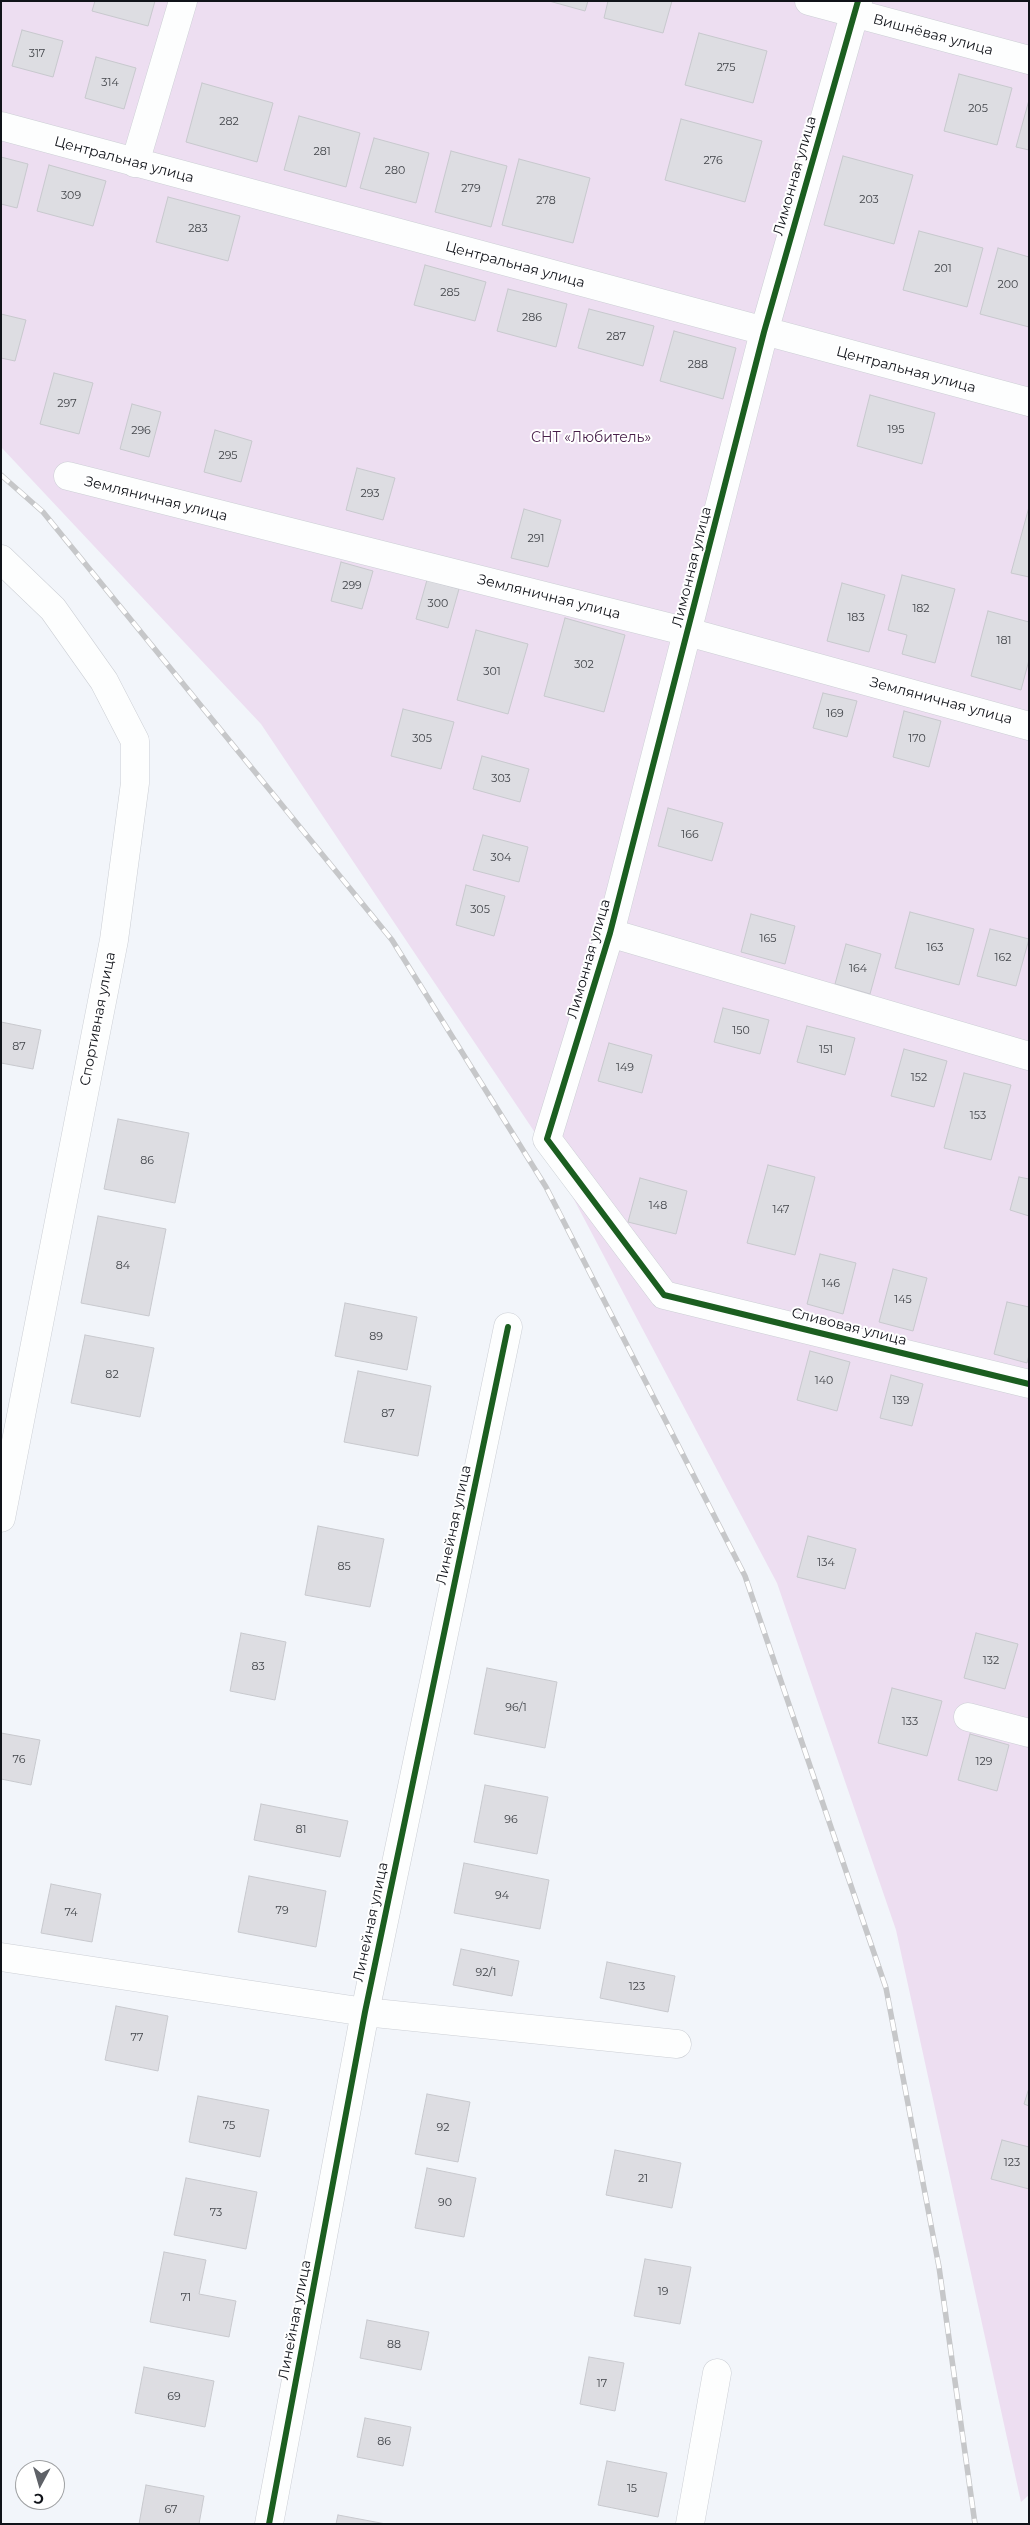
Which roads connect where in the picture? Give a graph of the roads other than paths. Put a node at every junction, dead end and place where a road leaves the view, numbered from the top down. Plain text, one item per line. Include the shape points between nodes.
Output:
1 (184, 1) edge
2 (809, 1) edge
3 (856, 7) edge
4 (1029, 60) edge
5 (1, 126) edge
6 (135, 163) junction
7 (764, 332) junction
8 (1029, 402) edge
9 (68, 476) dead end
10 (1, 559) edge
11 (688, 632) junction
12 (1029, 726) edge
13 (610, 933) junction
14 (1029, 1056) edge
15 (664, 1295) joint
16 (508, 1327) dead end
17 (1029, 1384) edge
18 (1, 1518) edge
19 (968, 1717) dead end
20 (1029, 1733) edge
21 (1, 1957) edge
22 (365, 2012) junction
23 (677, 2044) dead end
24 (717, 2373) dead end
25 (269, 2524) edge
26 (690, 2524) edge

1 - 6 street
2 - 3 street, Вишнёвая улица
3 - 4 street, Вишнёвая улица
3 - 7 street, Лимонная улица
5 - 6 street, Центральная улица
6 - 7 street, Центральная улица
7 - 8 street, Центральная улица
7 - 11 street, Лимонная улица
9 - 11 street, Земляничная улица
10 - 18 street, Спортивная улица via 53,609 104,681 135,741 136,783 114,940
11 - 12 street, Земляничная улица
11 - 13 street, Лимонная улица
13 - 14 street, Лимонная улица
13 - 15 street, Лимонная улица via 547,1139
15 - 17 street, Сливовая улица
16 - 22 street, Линейная улица
19 - 20 street
21 - 22 street
22 - 23 street
22 - 25 street, Линейная улица
24 - 26 street

